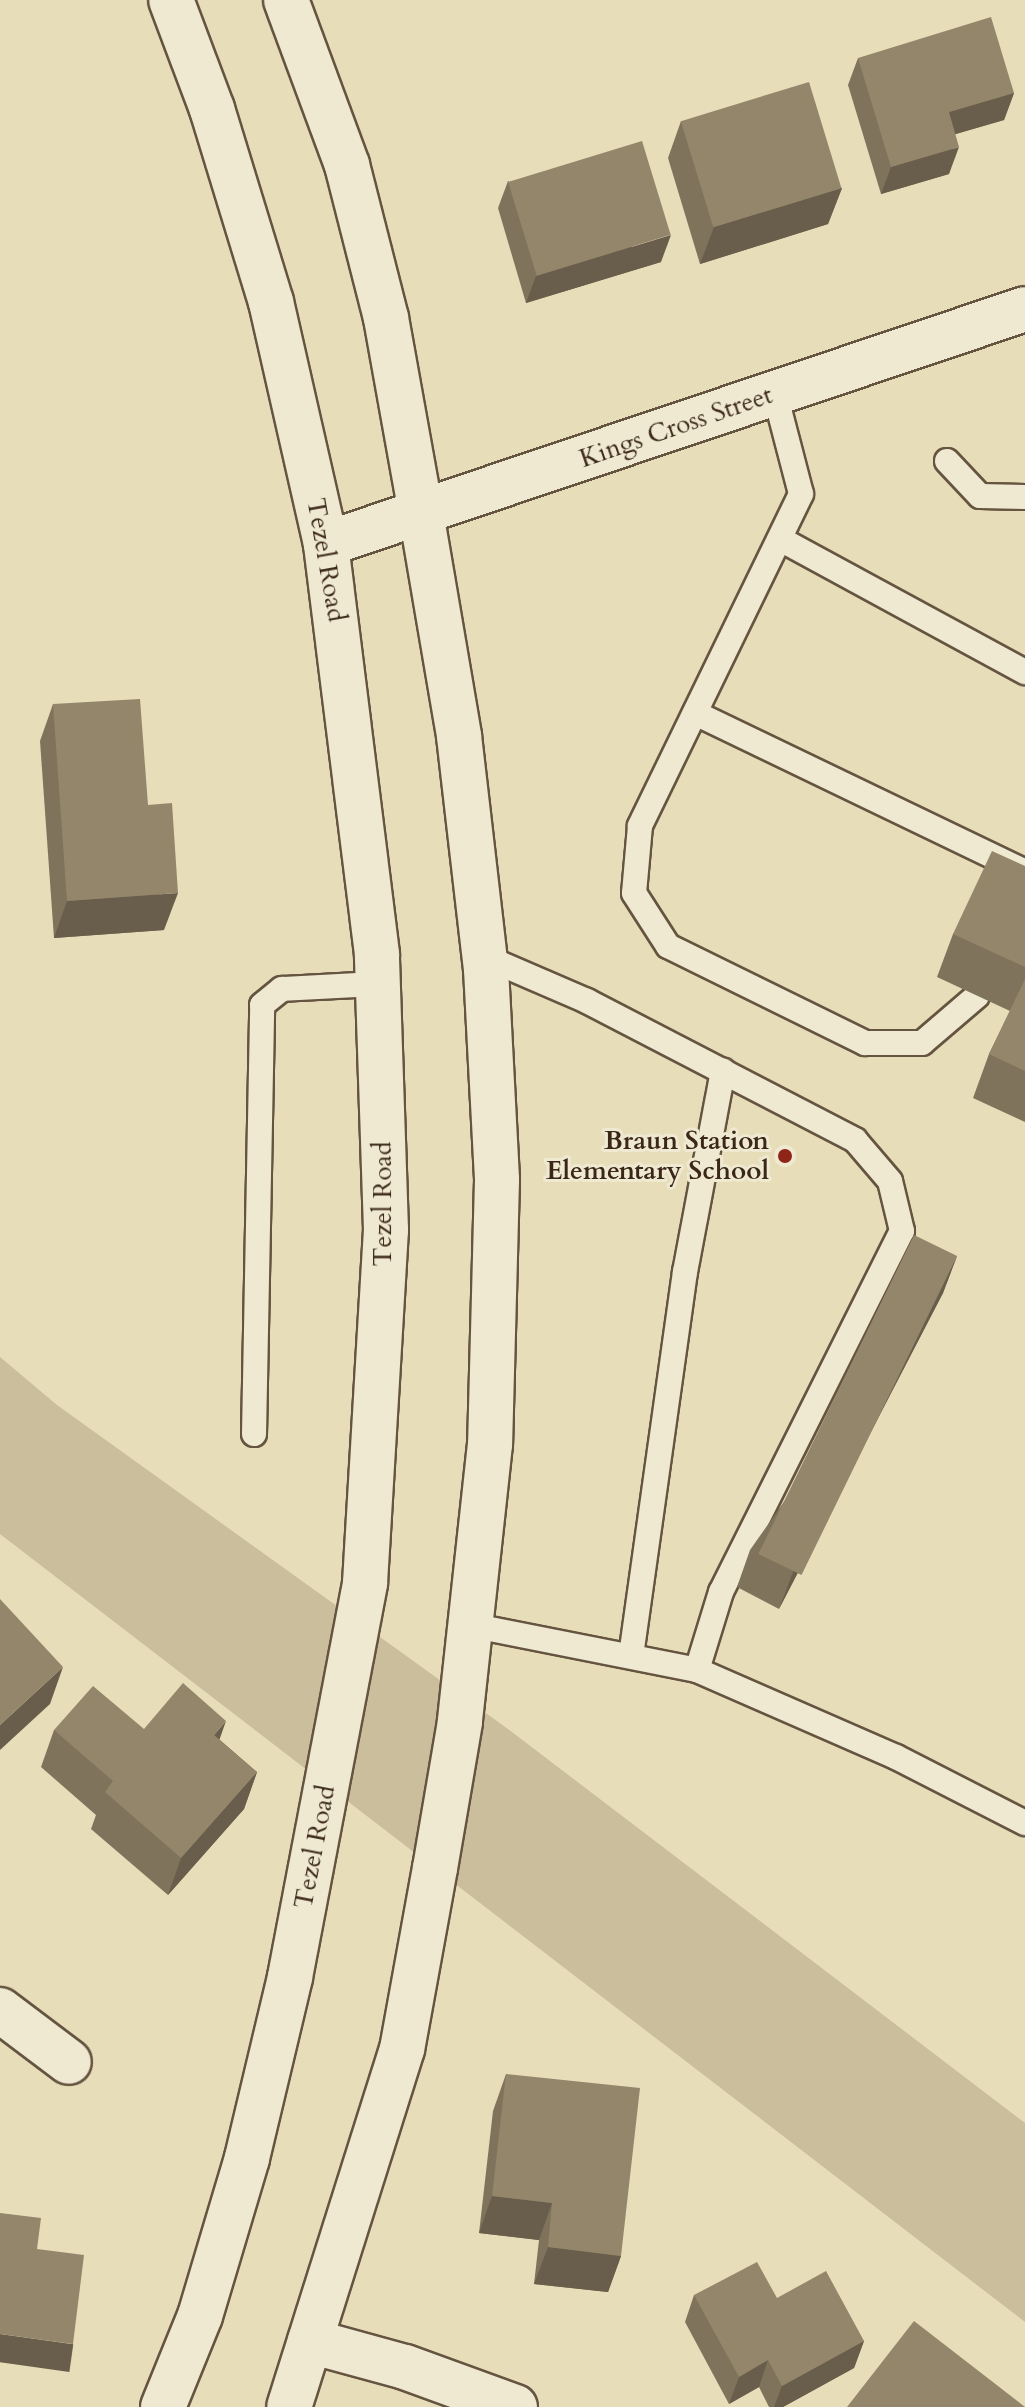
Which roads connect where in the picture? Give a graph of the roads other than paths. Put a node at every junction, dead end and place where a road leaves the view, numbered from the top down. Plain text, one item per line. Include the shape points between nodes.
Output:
1 (171, 0) edge
2 (286, 0) edge
3 (1025, 309) edge
4 (775, 394) junction
5 (947, 461) dead end
6 (1025, 497) edge
7 (421, 513) junction
8 (780, 539) junction
9 (326, 544) junction
10 (1025, 672) edge
11 (695, 713) junction
12 (1025, 872) edge
13 (485, 957) junction
14 (378, 984) junction
15 (977, 996) dead end
16 (723, 1071) junction
17 (254, 1434) dead end
18 (470, 1625) junction
19 (631, 1656) junction
20 (697, 1670) junction
21 (1025, 1823) edge
22 (0, 2010) edge
23 (69, 2062) dead end
24 (310, 2341) junction
25 (163, 2407) edge
26 (289, 2407) edge
27 (515, 2407) edge

1 - 9 main road, Tezel Road via 212,109 271,302
2 - 7 main road via 347,165 386,318
3 - 4 main road, Kings Cross Street
4 - 7 main road, Kings Cross Street
4 - 8 lane via 801,494
5 - 6 lane via 980,496
7 - 9 main road, Kings Cross Street
7 - 13 main road via 459,736
8 - 10 lane
8 - 11 lane
9 - 14 main road, Tezel Road
11 - 12 lane
11 - 15 lane via 640,826 634,893 668,946 865,1043 922,1043
13 - 16 lane via 587,1001
13 - 18 main road via 497,1180 490,1444
14 - 17 lane via 282,989 262,1005
14 - 25 main road, Tezel Road via 386,1230 365,1583 290,1977 247,2158 200,2316
16 - 19 lane via 685,1272
16 - 20 lane via 855,1140 890,1181 902,1231 721,1592
18 - 19 lane
18 - 24 main road via 460,1722 402,2049
19 - 20 lane
20 - 21 lane via 896,1757
22 - 23 main road
24 - 26 main road
24 - 27 main road via 405,2367

